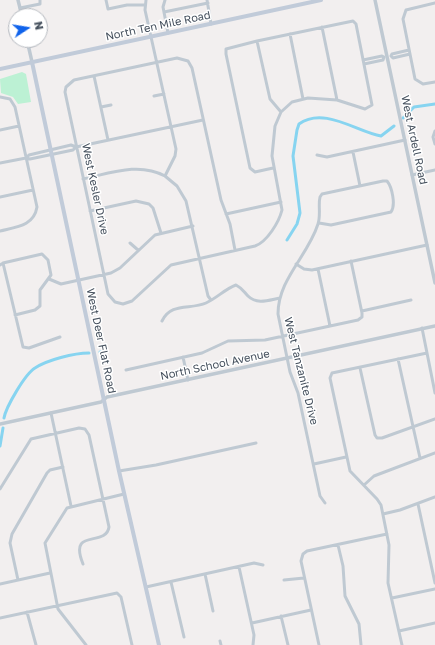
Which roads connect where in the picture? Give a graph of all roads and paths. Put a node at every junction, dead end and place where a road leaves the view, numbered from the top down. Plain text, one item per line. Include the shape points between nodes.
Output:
1 (18, 0) edge
2 (106, 0) edge
3 (146, 0) edge
4 (165, 0) edge
5 (321, 0) edge
6 (375, 0) edge
7 (208, 1) edge
8 (40, 2) edge
9 (435, 3) edge
10 (145, 5) junction
11 (20, 8) joint
12 (164, 12) junction
13 (211, 24) junction
14 (322, 27) junction
15 (168, 33) junction
16 (290, 34) junction
17 (151, 37) junction
18 (257, 41) junction
19 (29, 48) edge
20 (409, 50) junction
21 (410, 54) junction
22 (387, 57) junction
23 (363, 60) junction
24 (32, 62) junction
25 (157, 62) junction
26 (364, 64) junction
27 (0, 70) edge
28 (94, 76) junction
29 (435, 82) edge
30 (164, 94) junction
31 (154, 96) dead end
32 (0, 97) edge
33 (303, 99) junction
34 (337, 100) junction
35 (111, 105) dead end
36 (101, 107) junction
37 (281, 112) junction
38 (203, 120) junction
39 (19, 126) junction
40 (171, 126) junction
41 (0, 130) edge
42 (435, 131) edge
43 (108, 140) junction
44 (404, 140) junction
45 (435, 144) edge
46 (76, 147) junction
47 (50, 150) junction
48 (353, 152) junction
49 (52, 155) junction
50 (317, 155) dead end
51 (26, 158) junction
52 (0, 163) edge
53 (273, 168) junction
54 (435, 170) edge
55 (165, 176) junction
56 (412, 176) junction
57 (83, 179) junction
58 (360, 186) junction
59 (33, 190) junction
60 (0, 197) edge
61 (281, 202) junction
62 (90, 211) junction
63 (226, 214) junction
64 (319, 224) junction
65 (193, 226) junction
66 (0, 231) edge
67 (161, 233) junction
68 (130, 243) dead end
69 (427, 245) junction
70 (138, 250) junction
71 (235, 250) junction
72 (200, 258) junction
73 (351, 262) junction
74 (3, 263) junction
75 (296, 264) junction
76 (0, 265) edge
77 (318, 269) junction
78 (104, 274) junction
79 (49, 278) junction
80 (79, 280) junction
81 (435, 283) edge
82 (280, 298) junction
83 (211, 300) junction
84 (411, 300) dead end
85 (362, 311) junction
86 (15, 315) junction
87 (162, 321) dead end
88 (330, 326) junction
89 (435, 326) edge
90 (422, 328) junction
91 (283, 336) junction
92 (60, 337) dead end
93 (427, 353) junction
94 (183, 357) junction
95 (287, 358) junction
96 (398, 360) junction
97 (360, 368) junction
98 (126, 370) dead end
99 (188, 380) junction
100 (435, 393) edge
101 (104, 400) junction
102 (51, 413) junction
103 (435, 419) edge
104 (0, 424) edge
105 (412, 428) junction
106 (55, 433) junction
107 (256, 443) dead end
108 (435, 453) edge
109 (346, 457) junction
110 (420, 458) junction
111 (314, 464) junction
112 (62, 467) junction
113 (119, 471) junction
114 (364, 485) junction
115 (0, 489) edge
116 (124, 494) junction
117 (435, 497) edge
118 (103, 499) junction
119 (325, 503) dead end
120 (418, 504) junction
121 (71, 506) junction
122 (382, 514) junction
123 (387, 534) junction
124 (338, 545) junction
125 (83, 564) dead end
126 (263, 565) dead end
127 (239, 567) junction
128 (50, 573) junction
129 (205, 574) junction
130 (304, 578) junction
131 (18, 580) junction
132 (284, 580) dead end
133 (171, 582) junction
134 (435, 583) edge
135 (0, 584) edge
136 (146, 587) junction
137 (435, 589) edge
138 (392, 598) junction
139 (57, 605) junction
140 (311, 610) junction
141 (213, 611) dead end
142 (27, 612) junction
143 (281, 616) junction
144 (0, 618) edge
145 (252, 623) junction
146 (435, 623) edge
147 (398, 631) junction
148 (184, 637) dead end
149 (36, 645) edge
150 (86, 645) edge
151 (132, 645) edge
152 (159, 645) edge
153 (253, 645) edge
154 (288, 645) edge
155 (319, 645) edge
156 (361, 645) edge
157 (402, 645) edge

1 - 11 street
2 - 10 street via 108,9
3 - 10 street
4 - 12 street
5 - 13 main road, North Ten Mile Road
6 - 22 street, West Ardell Road
7 - 12 street
7 - 13 street
8 - 11 street
9 - 20 street via 404,12
10 - 17 street
12 - 15 street
13 - 15 main road, North Ten Mile Road
14 - 16 street
14 - 23 street via 354,21
14 - 34 street
15 - 17 main road, North Ten Mile Road
16 - 18 street
16 - 33 street
17 - 24 main road, North Ten Mile Road
17 - 25 street
18 - 37 street via 270,99
18 - 53 street via 226,49 226,54 250,168 253,172
19 - 24 street, West Deer Flat Road
20 - 21 street
20 - 22 street
21 - 22 street
21 - 29 street via 415,79 423,84
22 - 23 street
22 - 26 street
22 - 44 street, West Ardell Road
23 - 26 street
24 - 27 main road, North Ten Mile Road
24 - 47 main road, West Deer Flat Road
25 - 28 street
25 - 30 street
25 - 38 street via 177,58 188,61 192,68
26 - 34 street via 372,101 370,107 365,109
28 - 36 street
28 - 46 street, West Kesler Drive via 70,82 64,92
30 - 31 street
30 - 40 street
32 - 39 street via 10,99 15,107
33 - 34 street
33 - 37 street via 292,102
35 - 36 street
36 - 43 street
37 - 53 street via 275,126
38 - 40 street
38 - 63 street
39 - 41 street
39 - 51 street
40 - 43 street
40 - 55 street via 176,149
42 - 45 street
43 - 46 street
44 - 48 street
44 - 56 street, West Ardell Road
46 - 47 street via 71,145
46 - 49 street
46 - 57 street, West Kesler Drive
47 - 49 main road, West Deer Flat Road
47 - 51 street via 29,154
48 - 50 street via 327,157
48 - 58 street
49 - 51 street
49 - 80 main road, West Deer Flat Road
51 - 52 street
51 - 59 street
53 - 61 street
54 - 56 street
55 - 57 street via 151,170 135,168
55 - 65 street via 184,195
56 - 69 street, West Ardell Road
57 - 62 street, West Kesler Drive
58 - 64 street, West Tanzanite Drive via 322,194
58 - 64 street via 387,181 390,185 393,210 331,225
59 - 60 street
59 - 66 street via 37,207 34,218 24,225
61 - 63 street
61 - 71 street via 280,216 264,240 255,246
62 - 67 street via 136,201 149,204 155,212
62 - 78 street, West Kesler Drive
63 - 71 street
64 - 75 street, West Tanzanite Drive
65 - 67 street
65 - 72 street
67 - 70 street via 151,237
68 - 70 street
69 - 73 street
69 - 81 street, West Ardell Road
70 - 78 street via 115,271
71 - 72 street
72 - 78 street, West Kesler Drive via 167,267 132,301 120,304 112,301 108,294
72 - 83 street
73 - 77 street
73 - 85 street
74 - 76 street
74 - 79 street via 45,255 51,272
74 - 86 street
75 - 77 street via 308,270
75 - 82 street, West Tanzanite Drive
77 - 88 street
78 - 80 street
79 - 80 street via 60,284
79 - 86 street via 39,293 40,306 35,310
80 - 101 main road, West Deer Flat Road
82 - 83 street via 256,301 236,285
82 - 91 street, West Tanzanite Drive via 278,314
83 - 87 street via 204,304 174,308
84 - 85 street
85 - 88 street via 362,317 358,320
86 - 92 street via 24,348
88 - 91 street
89 - 90 street, North School Avenue
90 - 93 street
90 - 95 street, North School Avenue
91 - 94 street via 254,341 228,341 202,353
91 - 95 street, West Tanzanite Drive
93 - 96 street
93 - 100 street
94 - 98 street
94 - 99 street
95 - 99 street, North School Avenue
95 - 111 street, West Tanzanite Drive via 298,393
96 - 97 street
96 - 105 street
97 - 105 street via 375,435 378,438
97 - 109 street via 330,375
99 - 101 street, North School Avenue via 107,397
101 - 102 street, North School Avenue
101 - 113 main road, West Deer Flat Road
102 - 104 street, North School Avenue
102 - 106 street
103 - 105 street
105 - 110 street
106 - 112 street
106 - 115 street via 29,441
106 - 118 street via 79,428 85,429 89,434
107 - 113 street
108 - 110 street
109 - 111 street
109 - 114 street via 350,471
110 - 114 street via 374,476
111 - 119 street, West Tanzanite Drive via 320,496
112 - 121 street
112 - 131 street via 54,468 47,473 12,534 10,543
113 - 116 main road, West Deer Flat Road
114 - 122 street via 379,502
116 - 118 street
116 - 136 main road, West Deer Flat Road
117 - 120 street
118 - 121 street
118 - 125 street via 108,532 105,536 81,543 79,550
120 - 122 street
120 - 134 street
121 - 128 street via 64,510 45,543
122 - 123 street
123 - 124 street
123 - 138 street via 388,583
124 - 130 street via 303,554 301,561
124 - 156 street via 346,596 359,624
126 - 127 street via 254,563
127 - 129 street
127 - 145 street
128 - 131 street
128 - 139 street
129 - 133 street
129 - 141 street
130 - 132 street
130 - 140 street
131 - 135 street
133 - 136 street
133 - 148 street
136 - 152 main road, West Deer Flat Road
137 - 138 street
138 - 147 street
139 - 142 street
139 - 150 street
139 - 151 street via 117,593 121,597
140 - 143 street
140 - 155 street
142 - 144 street
142 - 149 street
143 - 145 street
143 - 154 street
145 - 153 street via 255,639
146 - 147 street
147 - 157 street

